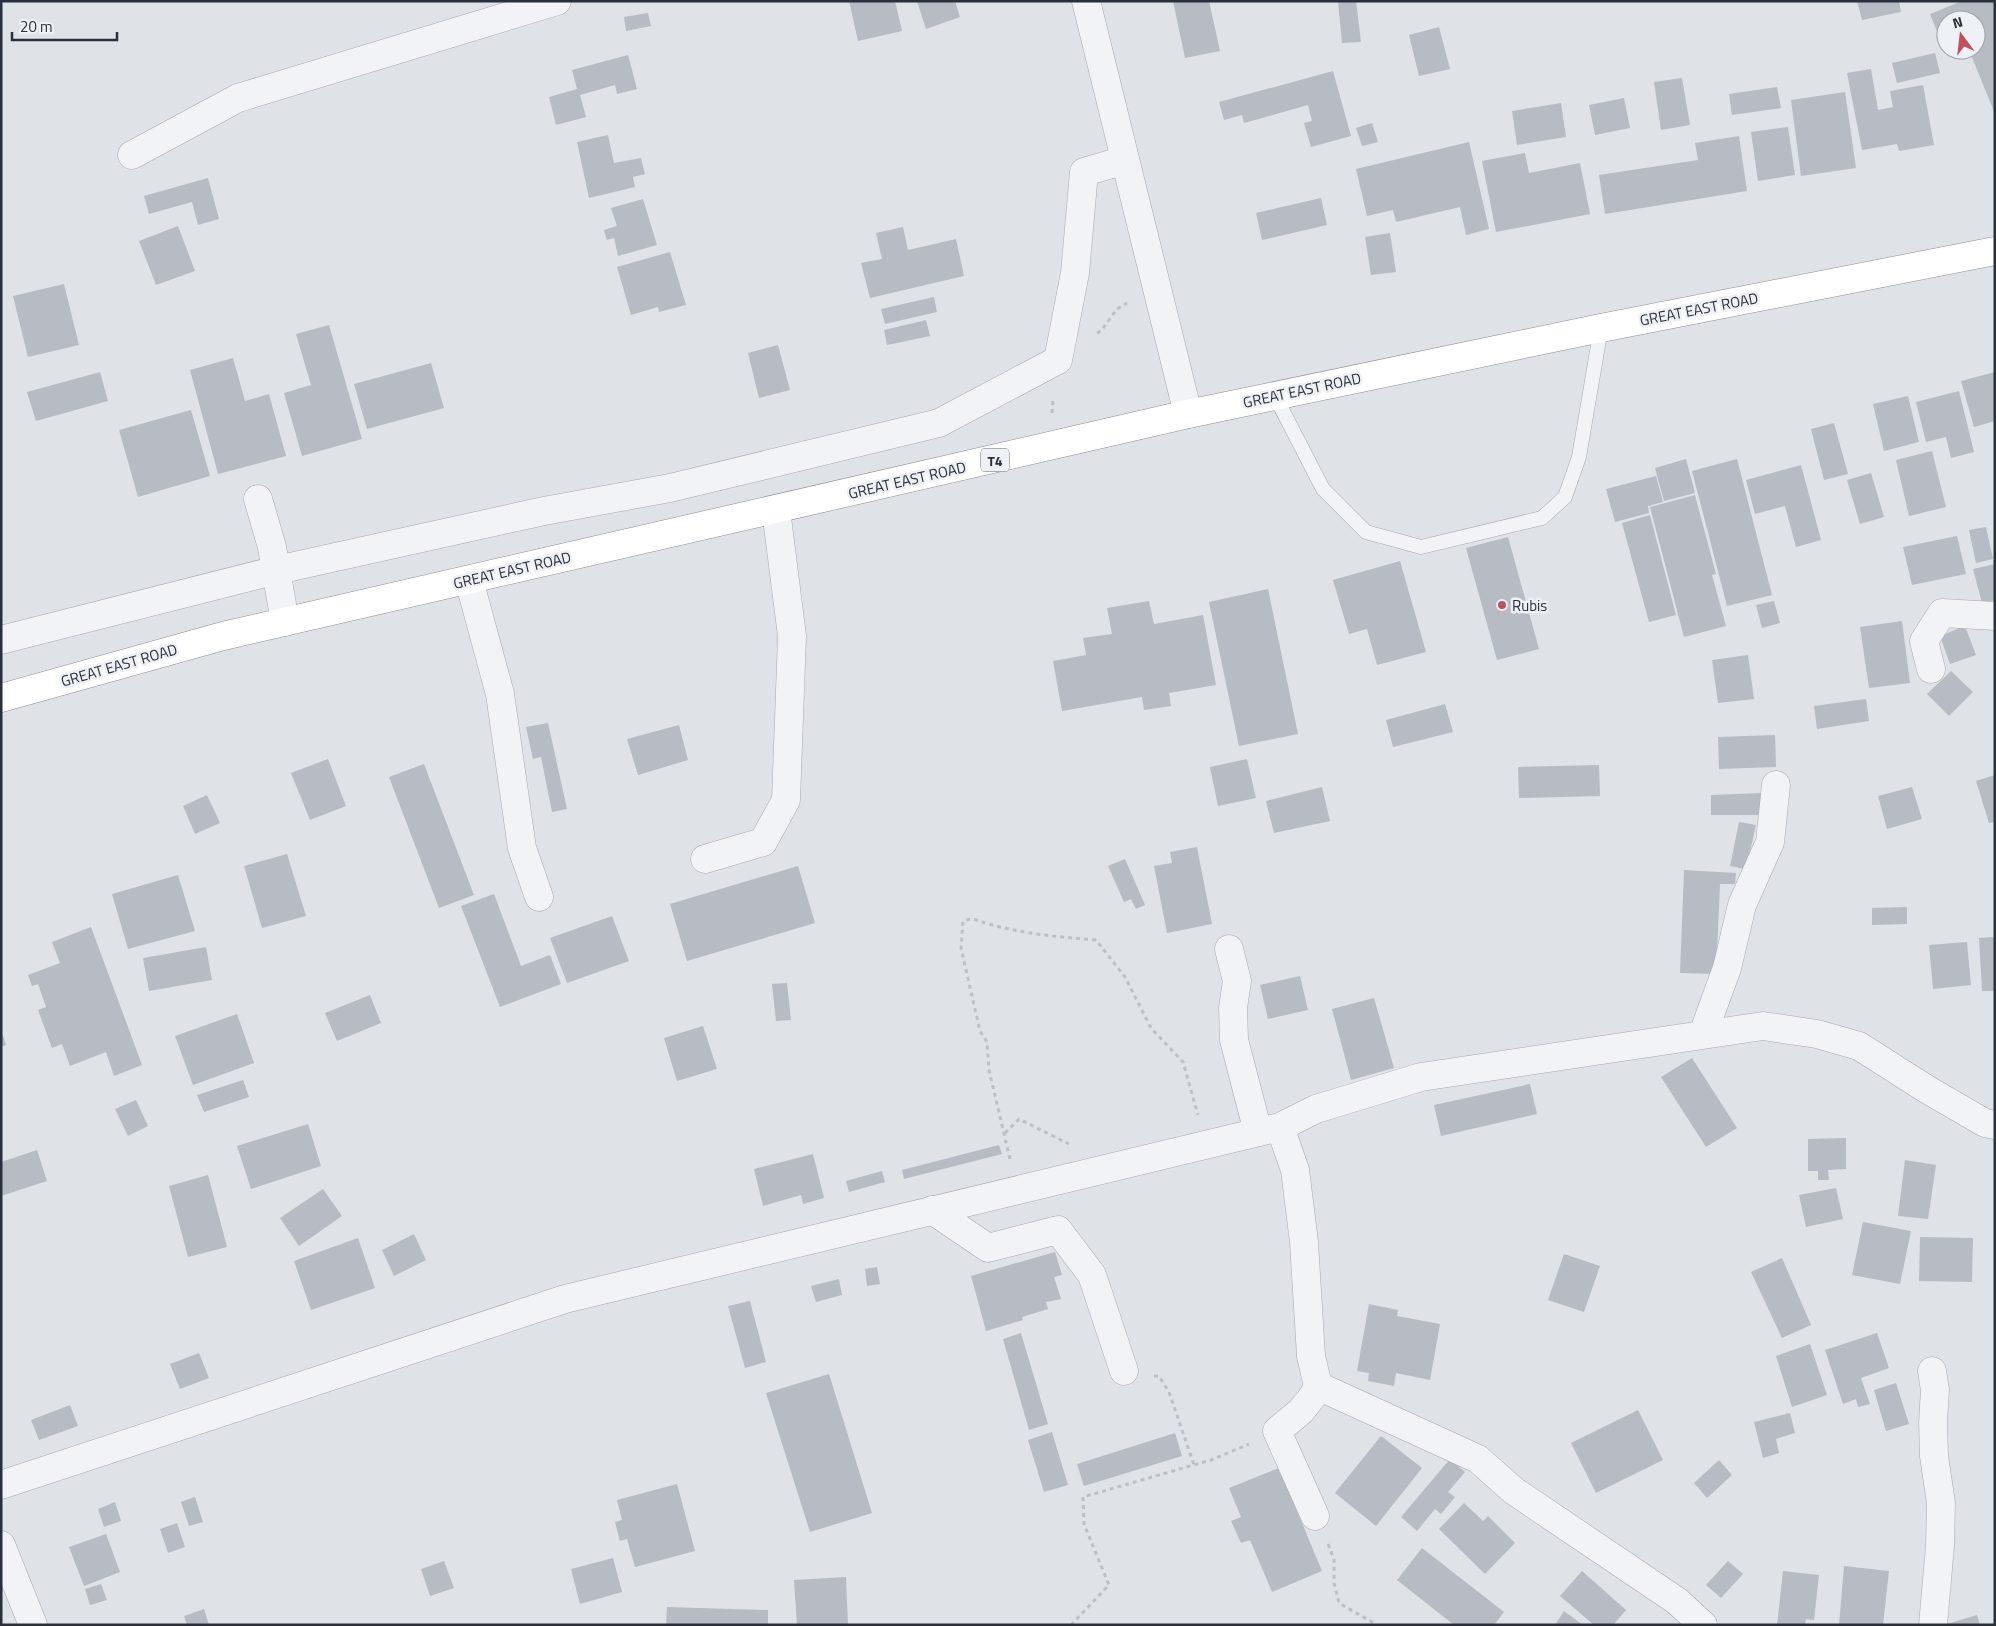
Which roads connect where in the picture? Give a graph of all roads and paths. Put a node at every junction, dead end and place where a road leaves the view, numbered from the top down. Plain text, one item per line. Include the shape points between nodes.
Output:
1 (557, 1) edge
2 (1086, 1) edge
3 (132, 155) dead end
4 (1125, 160) junction
5 (1995, 250) edge
6 (1156, 284) junction
7 (1601, 328) junction
8 (1060, 352) junction
9 (1275, 396) junction
10 (1188, 414) junction
11 (1060, 445) junction
12 (258, 499) dead end
13 (776, 510) junction
14 (277, 570) junction
15 (469, 580) junction
16 (1995, 616) edge
17 (285, 622) junction
18 (1, 640) edge
19 (1931, 669) dead end
20 (1, 698) edge
21 (1776, 785) dead end
22 (705, 860) dead end
23 (539, 897) dead end
24 (1229, 949) dead end
25 (1702, 1034) junction
26 (1995, 1125) edge
27 (1269, 1129) junction
28 (1004, 1134) junction
29 (1206, 1144) junction
30 (1076, 1146) dead end
31 (1016, 1190) junction
32 (932, 1210) junction
33 (1124, 1371) joint
34 (1932, 1372) dead end
35 (1318, 1386) junction
36 (1277, 1431) junction
37 (1194, 1465) junction
38 (1, 1485) edge
39 (1315, 1516) joint
40 (1, 1545) edge
41 (32, 1625) edge
42 (1071, 1625) edge
43 (1377, 1625) edge
44 (1703, 1625) edge
45 (1933, 1625) edge

1 - 3 street via 238,98
2 - 4 street
4 - 6 street
4 - 8 street via 1084,172 1074,273
5 - 7 highway, GREAT EAST ROAD / T4
6 - 8 path via 1117,309 1101,331
6 - 10 street
7 - 9 highway, GREAT EAST ROAD / T4
7 - 9 lane via 1579,457 1565,497 1542,518 1421,547 1366,532 1323,489
8 - 11 path via 1052,410
8 - 14 street via 939,423 670,488 544,511
9 - 10 highway, GREAT EAST ROAD / T4
10 - 11 highway, GREAT EAST ROAD / T4
11 - 13 highway, GREAT EAST ROAD / T4
12 - 14 street
13 - 15 highway, GREAT EAST ROAD / T4
13 - 22 street via 792,636 786,800 762,842
14 - 17 street
14 - 18 street
15 - 17 highway, GREAT EAST ROAD / T4
15 - 23 street via 500,694 522,848
16 - 19 street via 1942,613 1924,641
17 - 20 highway, GREAT EAST ROAD / T4 via 223,636
21 - 25 street via 1770,842 1742,905 1727,968
24 - 27 street via 1237,981 1233,1008 1234,1040
25 - 26 street via 1763,1026 1817,1034 1859,1046 1928,1090
25 - 27 street via 1421,1077 1316,1109
27 - 29 street
27 - 35 street via 1295,1170 1304,1242 1311,1356
28 - 29 path via 986,1042 980,1031 961,948 963,921 972,918 1048,936 1096,940 1125,977 1151,1028 1183,1062
28 - 30 path via 1020,1119
28 - 31 path
29 - 31 street
31 - 32 street
32 - 33 street via 988,1248 1058,1230 1092,1275
32 - 38 street via 565,1299
33 - 37 path via 1159,1376 1169,1392
34 - 45 street via 1935,1390 1934,1456 1941,1502
35 - 36 street via 1301,1411
35 - 44 street via 1478,1459 1514,1491 1677,1601
36 - 37 path
36 - 39 street
37 - 42 path via 1083,1497 1084,1524 1109,1585
39 - 43 path via 1334,1559 1334,1583 1339,1603
40 - 41 street

